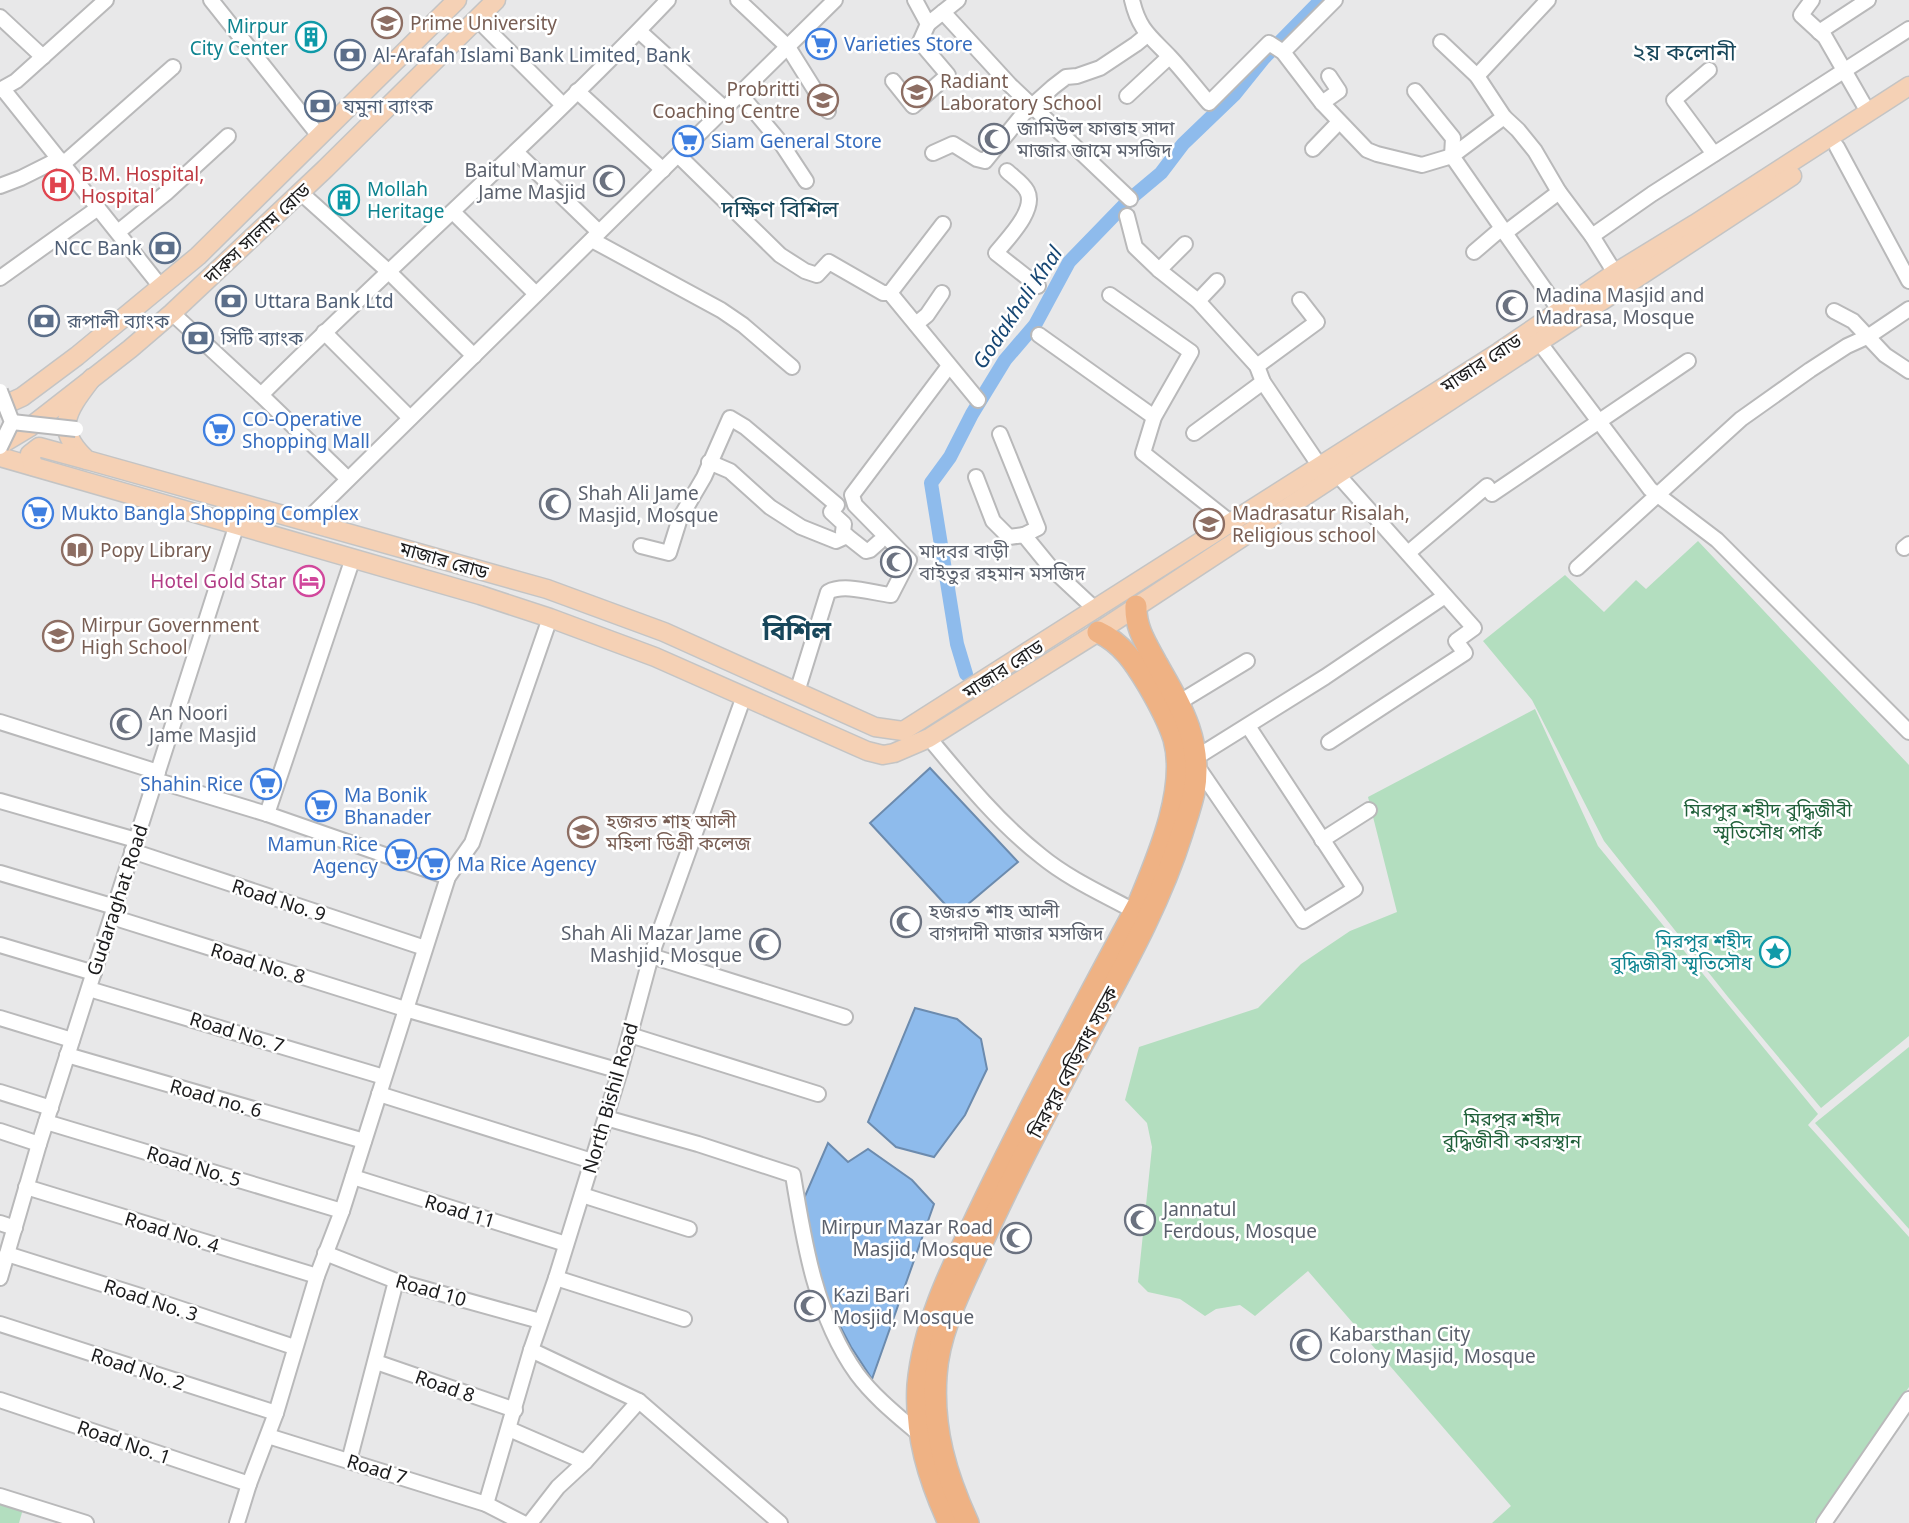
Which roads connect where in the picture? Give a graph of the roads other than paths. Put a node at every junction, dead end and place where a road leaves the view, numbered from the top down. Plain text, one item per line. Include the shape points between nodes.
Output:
1 (106, 0) edge
2 (211, 0) edge
3 (457, 0) edge
4 (668, 0) edge
5 (738, 0) edge
6 (835, 0) edge
7 (915, 0) edge
8 (958, 0) edge
9 (1132, 0) edge
10 (1335, 0) edge
11 (1548, 0) edge
12 (1812, 0) edge
13 (1868, 0) edge
14 (485, 7) edge
15 (943, 12) junction
16 (0, 17) edge
17 (928, 24) junction
18 (1909, 30) edge
19 (639, 31) junction
20 (1819, 32) junction
21 (1147, 35) junction
22 (1441, 42) dead end
23 (788, 47) junction
24 (1277, 49) junction
25 (43, 57) junction
26 (1169, 57) junction
27 (173, 67) dead end
28 (1709, 69) dead end
29 (1843, 72) junction
30 (1329, 76) dead end
31 (1477, 76) junction
32 (893, 81) dead end
33 (1909, 86) edge
34 (2, 89) edge
35 (577, 91) junction
36 (1415, 91) dead end
37 (740, 93) junction
38 (1127, 96) dead end
39 (1909, 99) edge
40 (1322, 103) junction
41 (563, 104) junction
42 (1031, 105) junction
43 (725, 109) junction
44 (828, 111) dead end
45 (1868, 112) junction
46 (1504, 117) junction
47 (1339, 122) junction
48 (228, 136) dead end
49 (320, 137) junction
50 (1837, 147) junction
51 (1314, 149) dead end
52 (516, 152) junction
53 (933, 153) dead end
54 (1714, 154) junction
55 (678, 155) junction
56 (1452, 156) junction
57 (61, 161) junction
58 (663, 170) junction
59 (1007, 171) dead end
60 (806, 181) dead end
61 (0, 186) edge
62 (300, 192) junction
63 (1559, 192) junction
64 (1130, 199) dead end
65 (98, 208) junction
66 (453, 212) junction
67 (1127, 216) dead end
68 (943, 224) dead end
69 (1504, 231) junction
70 (118, 232) junction
71 (595, 236) junction
72 (1592, 236) junction
73 (1185, 244) dead end
74 (1474, 253) dead end
75 (1159, 270) junction
76 (389, 272) junction
77 (1615, 273) junction
78 (0, 278) edge
79 (1216, 281) dead end
80 (1909, 281) edge
81 (1038, 286) dead end
82 (161, 287) junction
83 (890, 293) junction
84 (942, 293) dead end
85 (536, 295) junction
86 (1110, 295) dead end
87 (1300, 300) dead end
88 (1198, 301) junction
89 (1909, 309) edge
90 (1560, 311) junction
91 (1834, 311) dead end
92 (172, 313) junction
93 (916, 324) junction
94 (324, 332) junction
95 (1039, 335) dead end
96 (1869, 336) junction
97 (1539, 342) junction
98 (474, 356) junction
99 (1688, 361) dead end
100 (949, 366) junction
101 (1257, 366) junction
102 (792, 367) dead end
103 (1909, 371) edge
104 (92, 378) junction
105 (1263, 382) junction
106 (0, 391) edge
107 (261, 395) junction
108 (978, 400) dead end
109 (0, 407) edge
110 (1154, 417) junction
111 (410, 418) junction
112 (12, 422) junction
113 (1599, 423) junction
114 (76, 429) dead end
115 (1194, 433) dead end
116 (1000, 434) dead end
117 (0, 446) edge
118 (0, 457) edge
119 (87, 460) junction
120 (709, 462) junction
121 (1323, 462) junction
122 (33, 466) junction
123 (1338, 475) junction
124 (976, 477) dead end
125 (348, 479) junction
126 (1658, 496) junction
127 (243, 503) junction
128 (306, 521) junction
129 (1230, 522) junction
130 (237, 524) junction
131 (1024, 535) junction
132 (846, 536) junction
133 (879, 542) dead end
134 (641, 546) dead end
135 (1408, 553) junction
136 (353, 558) junction
137 (1577, 568) dead end
138 (1445, 596) junction
139 (1131, 598) junction
140 (550, 618) junction
141 (1093, 619) junction
142 (664, 632) junction
143 (1141, 634) junction
144 (1122, 647) junction
145 (654, 657) junction
146 (1247, 661) dead end
147 (752, 672) junction
148 (797, 692) junction
149 (744, 696) junction
150 (1178, 703) junction
151 (0, 722) edge
152 (1248, 726) junction
153 (874, 727) junction
154 (901, 731) junction
155 (1909, 732) edge
156 (929, 738) junction
157 (1329, 742) dead end
158 (905, 750) junction
159 (867, 751) junction
160 (1197, 762) junction
161 (156, 776) junction
162 (1184, 793) junction
163 (0, 801) edge
164 (1369, 810) dead end
165 (267, 814) junction
166 (1322, 840) junction
167 (134, 846) junction
168 (0, 873) edge
169 (447, 877) junction
170 (1141, 909) junction
171 (113, 912) junction
172 (0, 944) edge
173 (425, 948) junction
174 (651, 956) junction
175 (94, 973) junction
176 (89, 989) junction
177 (405, 1009) junction
178 (845, 1017) dead end
179 (0, 1018) edge
180 (630, 1035) junction
181 (72, 1040) junction
182 (67, 1055) junction
183 (620, 1071) junction
184 (384, 1077) junction
185 (0, 1092) edge
186 (379, 1094) junction
187 (818, 1094) dead end
188 (48, 1115) junction
189 (606, 1118) junction
190 (0, 1131) edge
191 (364, 1141) junction
192 (39, 1143) junction
193 (592, 1161) junction
194 (353, 1177) junction
195 (26, 1187) junction
196 (582, 1195) junction
197 (342, 1211) junction
198 (7, 1226) edge
199 (689, 1229) dead end
200 (566, 1244) junction
201 (325, 1253) junction
202 (7, 1254) junction
203 (317, 1276) junction
204 (0, 1278) edge
205 (556, 1278) junction
206 (396, 1281) junction
207 (684, 1319) dead end
208 (540, 1321) junction
209 (0, 1324) edge
210 (294, 1348) junction
211 (531, 1350) junction
212 (376, 1362) junction
213 (929, 1362) junction
214 (1909, 1399) edge
215 (0, 1400) edge
216 (639, 1401) junction
217 (515, 1410) junction
218 (276, 1413) junction
219 (509, 1429) junction
220 (919, 1434) junction
221 (268, 1436) junction
222 (349, 1461) junction
223 (585, 1462) junction
224 (249, 1484) junction
225 (0, 1496) edge
226 (486, 1504) junction
227 (86, 1523) edge
228 (237, 1523) edge
229 (523, 1523) edge
230 (530, 1523) edge
231 (779, 1523) edge
232 (949, 1523) edge
233 (968, 1523) edge
234 (1824, 1523) edge

1 - 25 street
2 - 49 street
3 - 14 main road
3 - 49 main road, দারুস সালাম রোড
4 - 19 street
5 - 23 street
6 - 23 street
7 - 17 street
8 - 15 street
9 - 21 street via 1133,12
10 - 24 street
11 - 31 street
12 - 20 street via 1801,15
13 - 20 street
14 - 41 street
14 - 62 main road, দারুস সালাম রোড
15 - 17 street
15 - 42 street
16 - 25 street
17 - 32 street via 920,41 948,75 913,106
18 - 29 street
19 - 35 street
19 - 43 street
20 - 29 street
21 - 26 street
21 - 42 street via 1100,68 1066,77
22 - 31 street
23 - 37 street
23 - 44 street
24 - 26 street via 1209,103
24 - 40 street
25 - 34 street
26 - 38 street
27 - 57 street
28 - 54 street via 1674,100
29 - 45 street
29 - 54 street
30 - 40 street via 1339,91
31 - 46 street
33 - 45 main road, মাজার রোড
34 - 57 street
35 - 41 street
35 - 58 street
36 - 56 street via 1453,138
37 - 43 street
37 - 60 street
39 - 50 main road, মাজার রোড
40 - 47 street
41 - 52 street
42 - 53 street via 985,161 957,145
42 - 64 street
43 - 55 street
45 - 77 main road, মাজার রোড
46 - 56 street
46 - 63 street via 1535,151
47 - 51 street
47 - 56 street via 1377,154 1422,165
48 - 70 street
49 - 82 main road, দারুস সালাম রোড
50 - 80 street
50 - 97 main road, মাজার রোড
52 - 66 street
52 - 71 street
54 - 72 street
55 - 58 street
55 - 83 street via 780,255 817,275 829,262
56 - 69 street
57 - 61 street
57 - 65 street
58 - 71 street
59 - 81 street via 1027,191 1029,201 1024,217 996,253
62 - 76 street
62 - 92 main road, দারুস সালাম রোড
63 - 69 street
63 - 72 street
65 - 70 street
65 - 78 street
66 - 76 street
66 - 85 street
67 - 75 street via 1135,247
68 - 83 street
69 - 74 street
69 - 90 street
70 - 82 street
71 - 85 street
71 - 102 street via 721,310
72 - 77 street
73 - 75 street
75 - 88 street
76 - 94 street
76 - 98 street
77 - 90 main road, মাজার রোড
79 - 88 street
82 - 109 main road, দারুস সালাম রোড via 78,356 22,397
83 - 93 street
84 - 93 street
85 - 98 street
86 - 110 street via 1191,352
87 - 101 street via 1317,322
88 - 101 street
89 - 96 street
90 - 121 main road, মাজার রোড
91 - 96 street
92 - 104 main road, দারুস সালাম রোড
92 - 107 street
93 - 100 street
94 - 107 street
94 - 111 street
95 - 110 street
96 - 103 street via 1885,355
96 - 126 street via 1766,400
97 - 113 street
97 - 123 main road, মাজার রোড
98 - 111 street
99 - 113 street
100 - 108 street
100 - 148 street via 852,495 855,505 909,560 891,595 828,592
101 - 105 street
104 - 117 main road, দারুস সালাম রোড
104 - 119 main road via 71,408 66,430 68,439
105 - 115 street
105 - 121 street
106 - 112 street, bridge
107 - 125 street
110 - 129 street via 1143,453
111 - 125 street
112 - 114 street, bridge
112 - 117 street, bridge
113 - 126 street
113 - 135 street via 1492,494 1487,486
116 - 131 street via 1038,528
118 - 122 main road, মাজার রোড
119 - 122 main road, মাজার রোড via 38,447 30,454
119 - 127 main road, মাজার রোড
120 - 132 street via 730,471 801,527 836,541
120 - 132 street via 730,418 836,505 831,512 844,524
120 - 134 street via 680,518 669,553
121 - 123 main road
121 - 129 main road, মাজার রোড
122 - 130 main road, মাজার রোড
123 - 135 street
123 - 139 main road, মাজার রোড
124 - 131 street via 993,522 1009,537
125 - 128 street
126 - 137 street
126 - 155 street via 1717,540
127 - 128 main road, মাজার রোড
127 - 130 main road
128 - 142 main road, মাজার রোড via 547,589
129 - 139 main road, মাজার রোড
130 - 136 main road, মাজার রোড
130 - 161 street, Gudaraghat Road
131 - 141 street
132 - 133 street via 866,551
135 - 138 street
136 - 140 main road, মাজার রোড
136 - 165 street
138 - 152 street
138 - 157 street via 1474,628 1456,641 1465,653
139 - 141 main road, মাজার রোড
139 - 143 highway, মিরপুর বেড়িবাধ সড়ক
140 - 145 main road, মাজার রোড
140 - 169 street via 472,843
141 - 144 highway, মিরপুর বেড়িবাধ সড়ক
141 - 154 main road, মাজার রোড
141 - 156 main road, মাজার রোড
142 - 145 main road
142 - 147 main road, মাজার রোড
143 - 144 highway
143 - 150 highway, মিরপুর বেড়িবাধ সড়ক
144 - 162 highway, মিরপুর বেড়িবাধ সড়ক via 1143,676 1174,739
145 - 149 main road, মাজার রোড
146 - 150 street
147 - 148 main road, মাজার রোড
147 - 149 main road
148 - 153 main road, মাজার রোড
149 - 159 main road, মাজার রোড
149 - 174 street, North Bishil Road
150 - 160 highway, মিরপুর বেড়িবাধ সড়ক via 1195,743
151 - 161 street
152 - 160 street
152 - 166 street
153 - 154 main road, মাজার রোড
153 - 159 main road
154 - 158 main road
156 - 158 main road, মাজার রোড
156 - 170 street via 1017,836 1042,857 1074,879
158 - 159 main road, মাজার রোড via 883,755
160 - 162 highway, মিরপুর বেড়িবাধ সড়ক
160 - 166 street via 1303,921 1355,889
161 - 165 street
161 - 167 street, Gudaraghat Road
162 - 170 highway, মিরপুর বেড়িবাধ সড়ক
163 - 167 street, Road No. 9
164 - 166 street
165 - 169 street
167 - 171 street, Gudaraghat Road
167 - 173 street, Road No. 9
168 - 171 street, Road No. 8
169 - 173 street
170 - 213 highway, মিরপুর বেড়িবাধ সড়ক via 1023,1121 972,1227 931,1322
171 - 175 street, Gudaraghat Road
171 - 177 street, Road No. 8
172 - 175 street
173 - 177 street
174 - 178 street
174 - 180 street, North Bishil Road
175 - 176 street, Gudaraghat Road
176 - 181 street, Gudaraghat Road
176 - 184 street, Road No. 7
177 - 183 street, Road No. 8
177 - 184 street
179 - 181 street
180 - 183 street, North Bishil Road
180 - 187 street
181 - 182 street, Gudaraghat Road
182 - 188 street, Gudaraghat Road
182 - 191 street, Road no. 6
183 - 189 street, North Bishil Road
184 - 186 street
185 - 188 street, Road No. 5
186 - 191 street
186 - 193 street
188 - 192 street, Gudaraghat Road
188 - 197 street, Road No. 5
189 - 193 street, North Bishil Road
189 - 220 street via 793,1175 803,1239 840,1346 858,1376
190 - 192 street
191 - 194 street
192 - 195 street, Gudaraghat Road
193 - 196 street, North Bishil Road
194 - 197 street
194 - 200 street, Road 11
195 - 198 street, Gudaraghat Road
195 - 203 street, Road No. 4
196 - 199 street
196 - 200 street, North Bishil Road
197 - 201 street
198 - 202 street, Gudaraghat Road
200 - 205 street, North Bishil Road
201 - 203 street
201 - 206 street, Road 10
202 - 204 street, Gudaraghat Road
202 - 210 street, Road No. 3
203 - 210 street
205 - 207 street
205 - 208 street, North Bishil Road
206 - 208 street, Road 10
206 - 212 street
208 - 211 street, North Bishil Road
209 - 218 street, Road No. 2
210 - 218 street
211 - 216 street
211 - 217 street, North Bishil Road
212 - 217 street, Road 8
212 - 222 street
213 - 220 highway, মিরপুর বেড়িবাধ সড়ক via 917,1409
213 - 233 highway, মিরপুর বেড়িবাধ সড়ক via 943,1459
214 - 234 street
215 - 224 street, Road No. 1
216 - 223 street
216 - 231 street
217 - 219 street, North Bishil Road
218 - 221 street
219 - 223 street
219 - 226 street, North Bishil Road
220 - 232 highway, মিরপুর বেড়িবাধ সড়ক
221 - 222 street, Road 7
221 - 224 street
222 - 226 street, Road 7
223 - 230 street
224 - 228 street
225 - 227 street
226 - 229 street, Road 7

